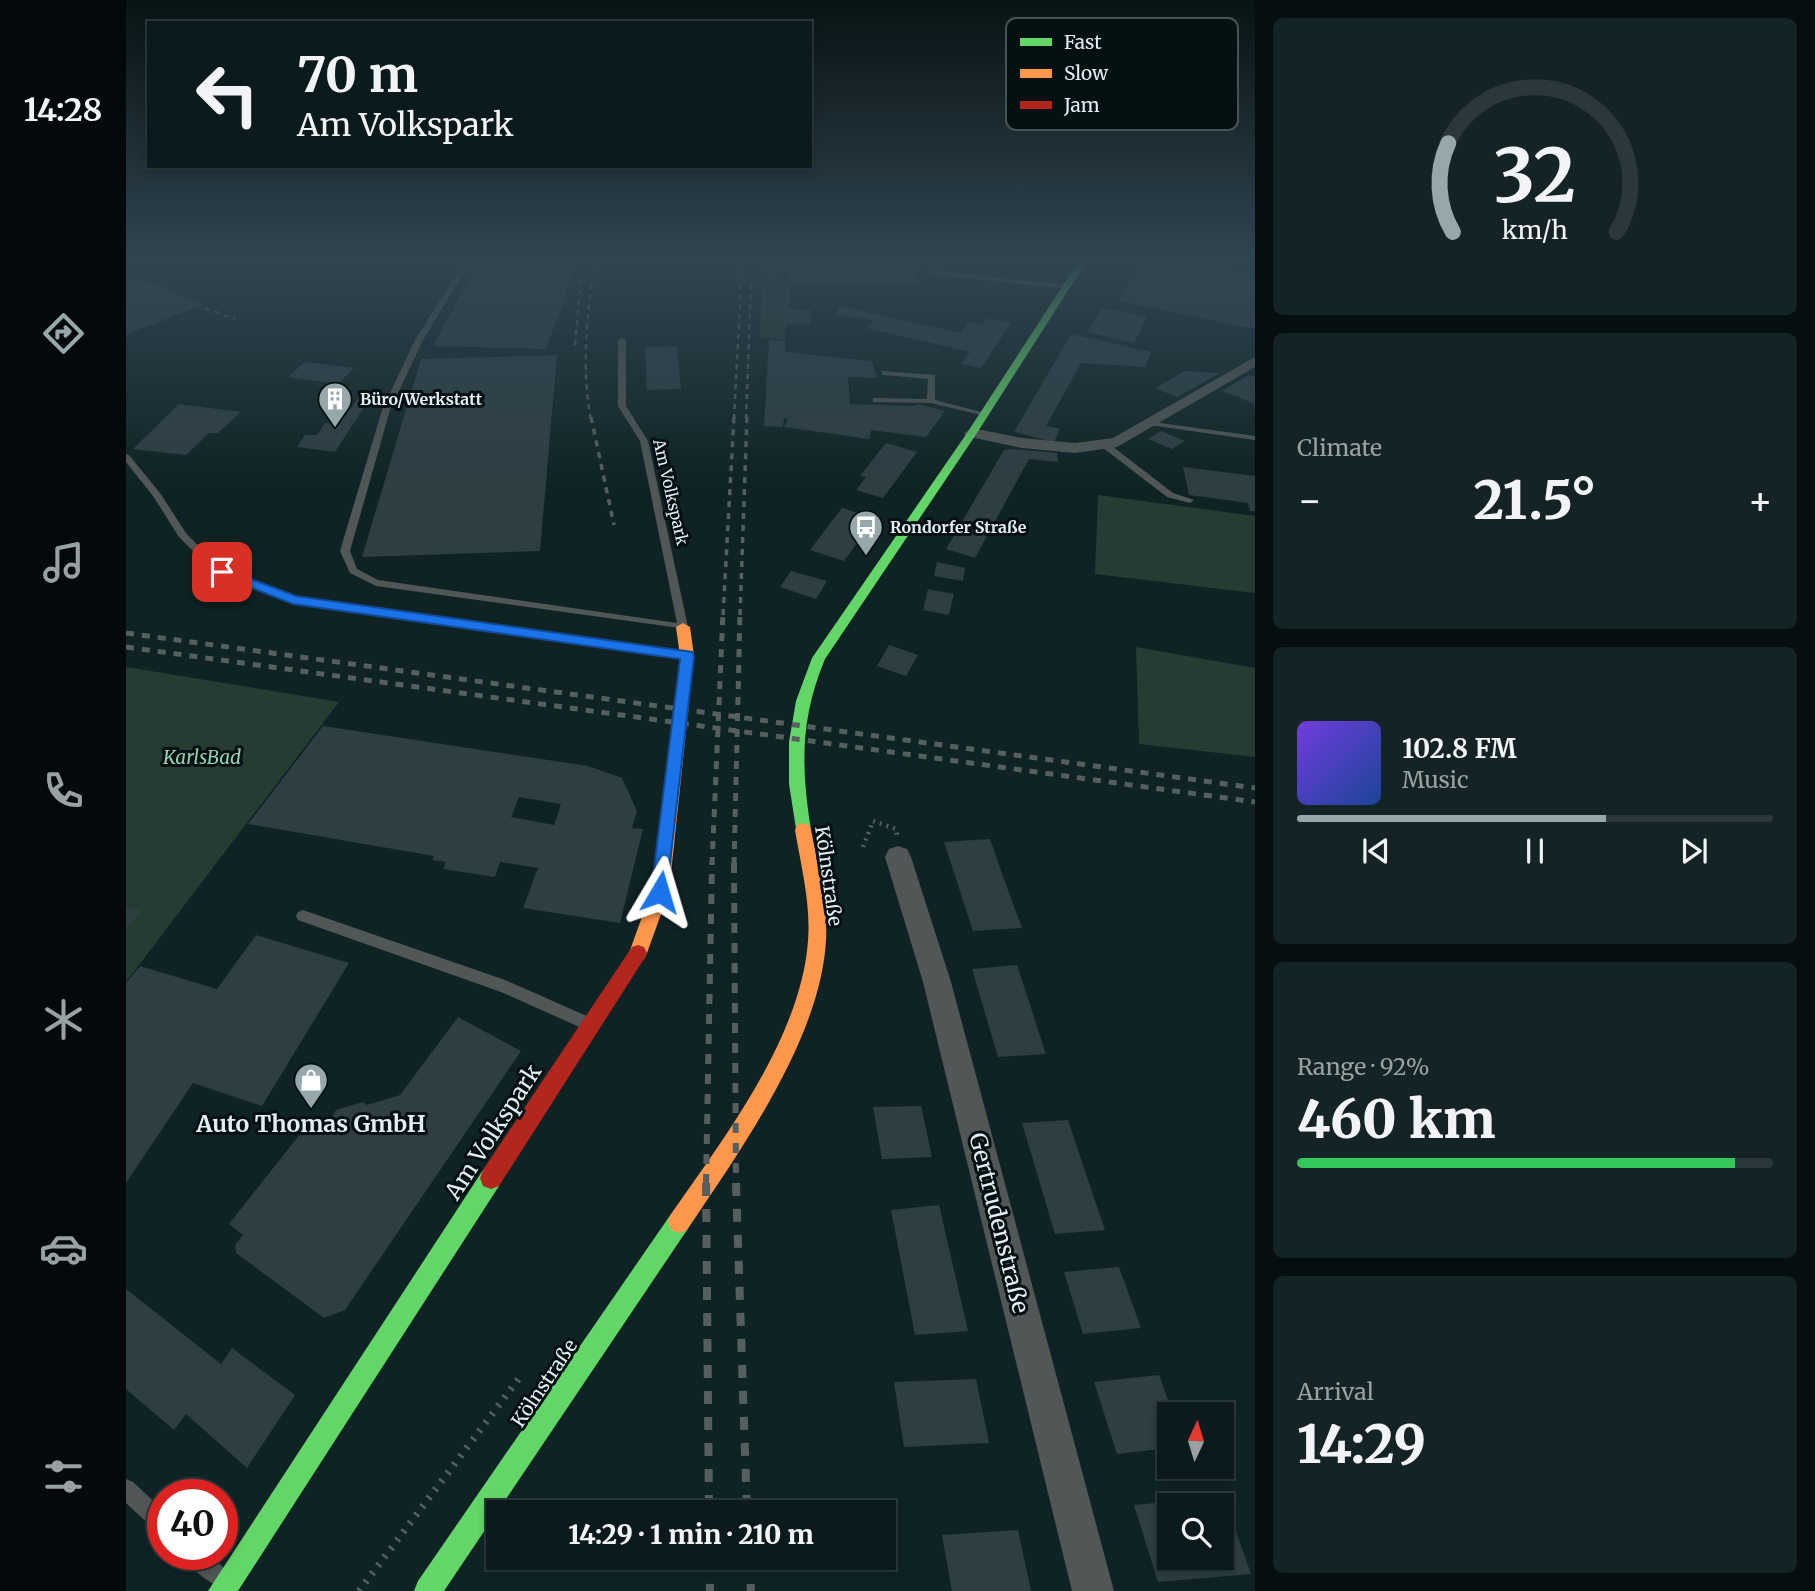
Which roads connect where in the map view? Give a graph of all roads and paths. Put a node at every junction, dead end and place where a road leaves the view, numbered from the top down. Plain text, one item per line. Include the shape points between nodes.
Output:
1 (421, 338) edge
2 (1034, 338) edge
3 (622, 340) dead end
4 (1255, 361) edge
5 (885, 373) dead end
6 (876, 400) dead end
7 (931, 401) junction
8 (985, 414) junction
9 (1149, 423) junction
10 (972, 433) junction
11 (1255, 438) edge
12 (1105, 445) junction
13 (126, 457) edge
14 (1190, 500) dead end
15 (682, 627) junction
16 (687, 656) junction
17 (897, 843) joint
18 (863, 847) dead end
19 (303, 916) dead end
20 (590, 1025) junction
21 (528, 1365) dead end
22 (126, 1489) edge
23 (147, 1509) edge
24 (208, 1570) edge
25 (224, 1588) edge
26 (359, 1591) edge
27 (428, 1591) edge
28 (1093, 1591) edge

1 - 15 lane via 386,410 345,551 353,571 376,583
2 - 8 main road, Kölnstraße
3 - 15 lane, Am Volkspark via 622,406 644,441
4 - 9 street
5 - 7 lane via 932,377
6 - 7 lane
7 - 8 lane
8 - 10 main road, Kölnstraße
9 - 11 lane
9 - 12 street
10 - 12 street via 1075,448
10 - 27 main road, Kölnstraße via 819,658 804,689 795,755 817,942 808,990 780,1058 721,1160
12 - 14 lane via 1170,495
13 - 16 lane via 158,495 182,535 222,572 293,600
15 - 16 main road, Am Volkspark
16 - 20 main road, Am Volkspark via 660,892 639,951
17 - 18 path via 873,821
17 - 28 street, Gertrudenstraße
19 - 20 lane via 505,987
20 - 25 main road, Am Volkspark
21 - 26 path
22 - 23 lane
24 - 25 lane

